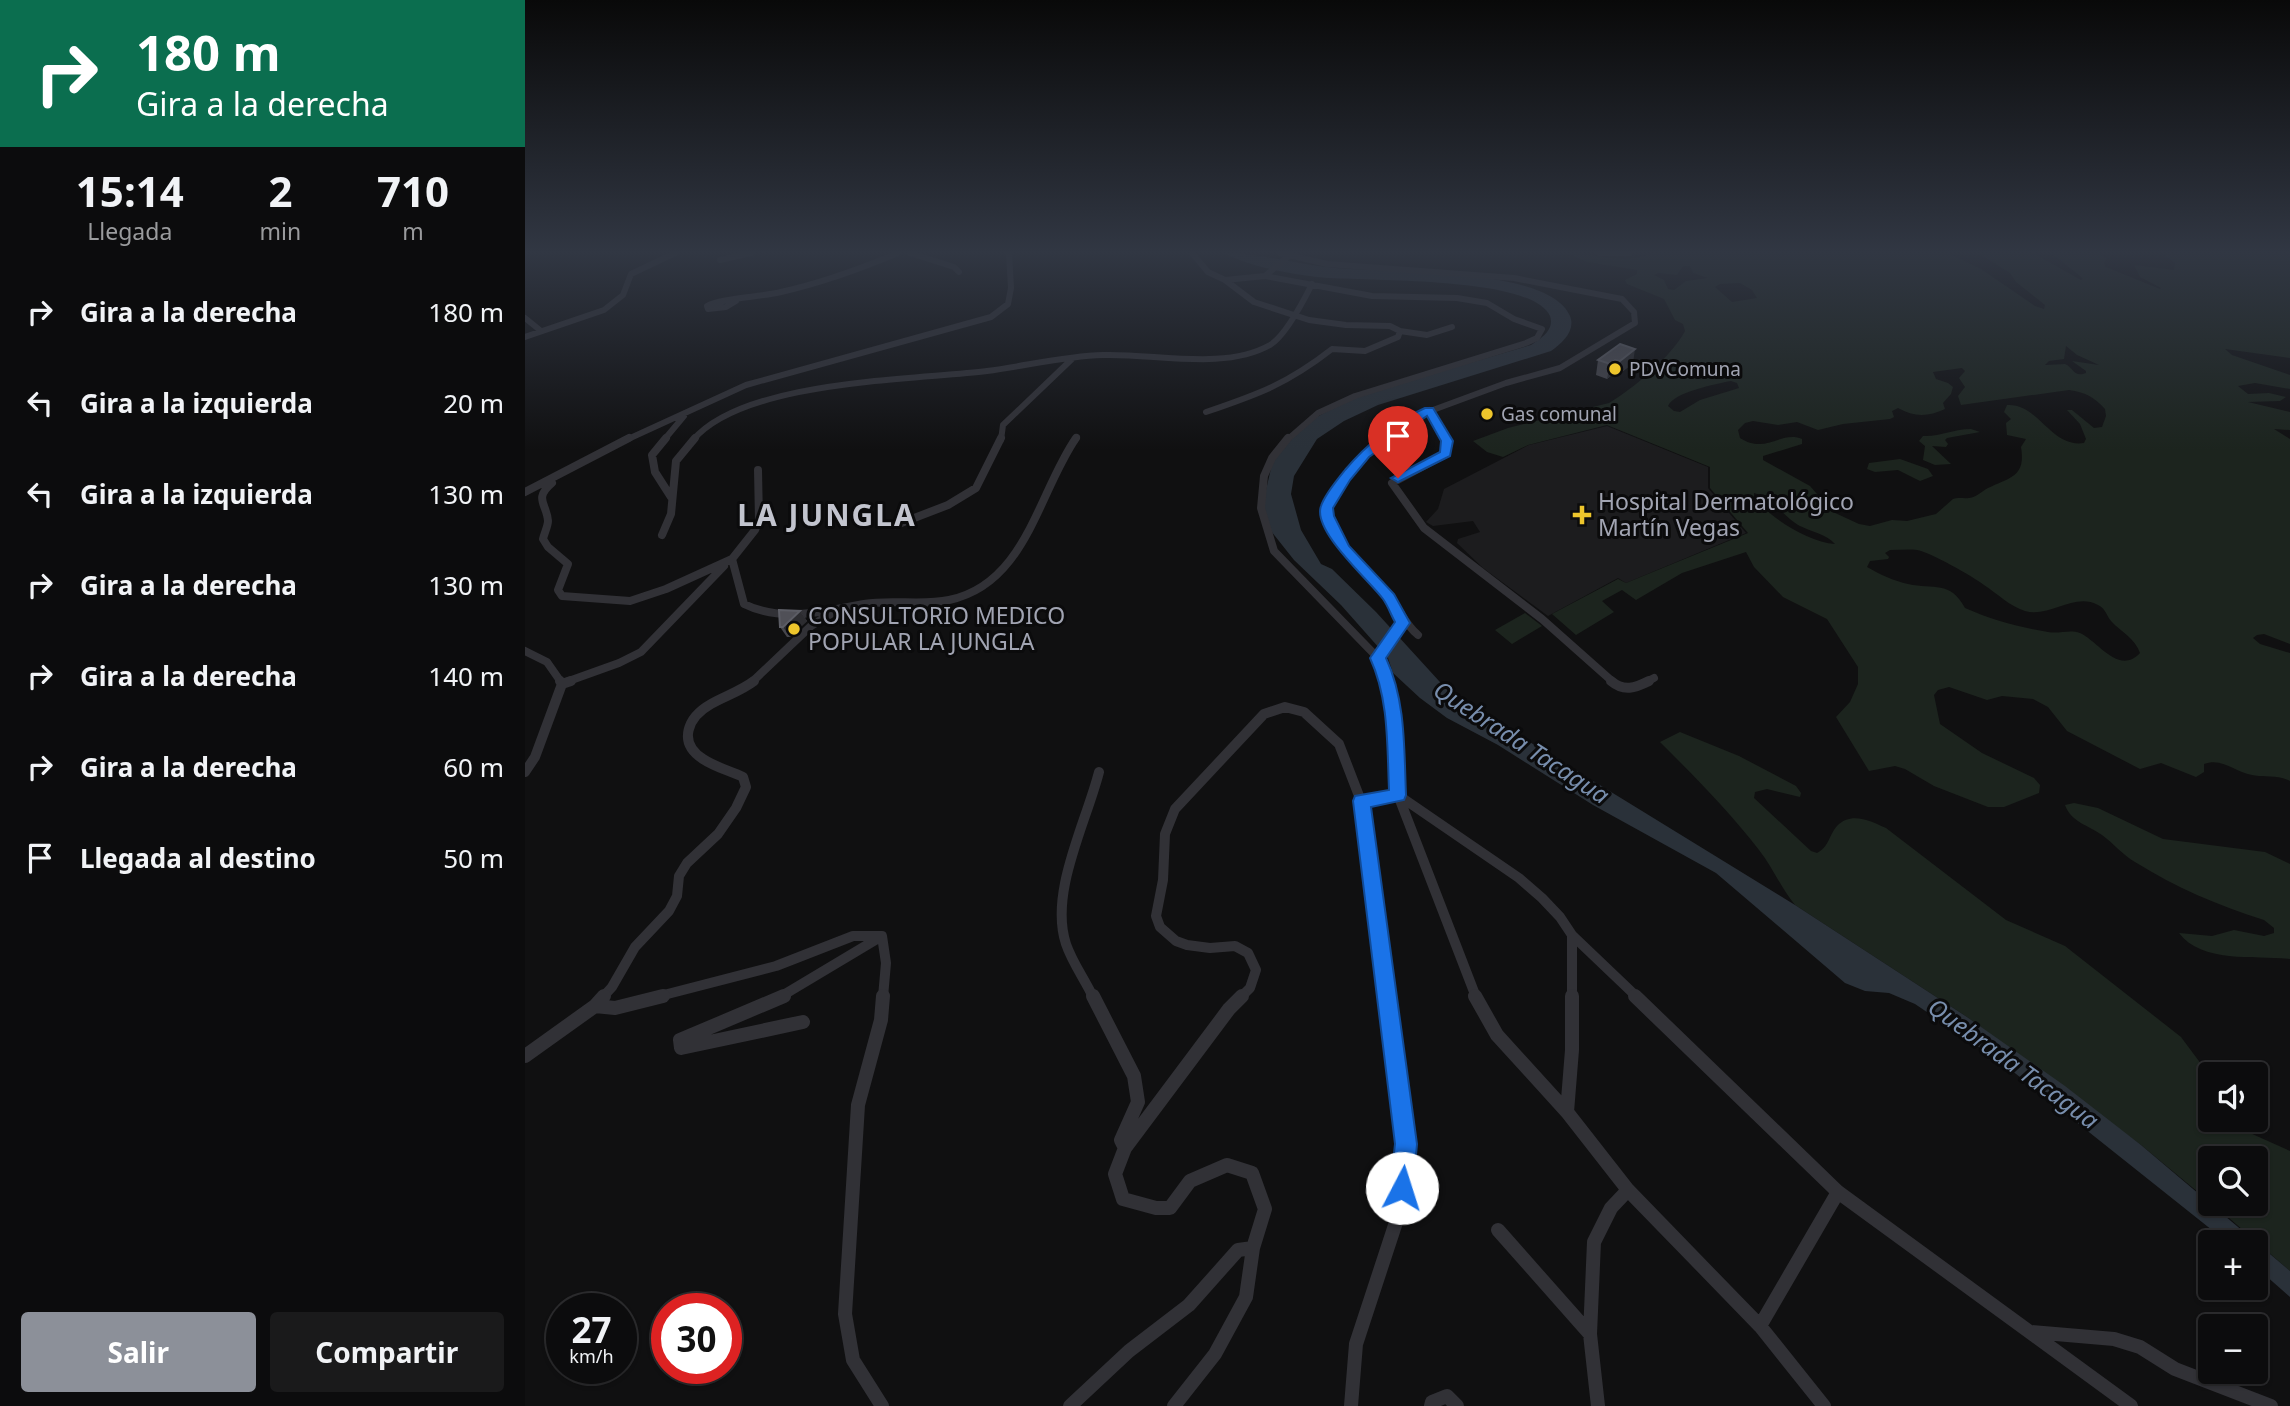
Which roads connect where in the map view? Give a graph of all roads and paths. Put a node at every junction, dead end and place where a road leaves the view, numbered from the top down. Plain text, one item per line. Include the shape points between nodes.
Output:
1 (525, 318) edge
2 (577, 319) edge
3 (987, 319) edge
4 (1290, 319) edge
5 (1312, 319) edge
6 (1513, 319) edge
7 (1635, 319) edge
8 (1452, 327) dead end
9 (541, 331) junction
10 (1400, 331) junction
11 (525, 337) edge
12 (1072, 358) junction
13 (692, 409) junction
14 (1429, 410) junction
15 (1206, 412) dead end
16 (1077, 438) dead end
17 (758, 470) dead end
18 (564, 474) junction
19 (525, 492) edge
20 (671, 497) junction
21 (896, 525) dead end
22 (662, 535) dead end
23 (732, 559) junction
24 (837, 610) junction
25 (1400, 627) junction
26 (1418, 635) dead end
27 (525, 651) edge
28 (1380, 655) junction
29 (1654, 678) dead end
30 (562, 684) junction
31 (525, 772) edge
32 (1099, 772) dead end
33 (1398, 795) junction
34 (1361, 801) junction
35 (1572, 935) junction
36 (882, 936) junction
37 (595, 1006) junction
38 (803, 1022) dead end
39 (525, 1056) edge
40 (1567, 1112) junction
41 (1125, 1148) junction
42 (1628, 1190) junction
43 (1838, 1192) junction
44 (1498, 1230) dead end
45 (1253, 1248) junction
46 (1760, 1326) junction
47 (2031, 1332) junction
48 (1590, 1334) junction
49 (881, 1406) edge
50 (1070, 1406) edge
51 (1174, 1406) edge
52 (1351, 1406) edge
53 (1431, 1406) edge
54 (1457, 1406) edge
55 (1598, 1406) edge
56 (1824, 1406) edge
57 (2131, 1406) edge
58 (2271, 1406) edge

1 - 9 street
2 - 9 street
3 - 13 street via 769,377
4 - 12 street via 1280,338 1251,352 1193,359
5 - 10 street
6 - 28 street via 1542,329 1537,338 1355,396 1318,413 1294,431 1264,476 1261,508 1274,551
7 - 14 street via 1635,323 1560,368
8 - 10 street via 1427,335
9 - 11 street
10 - 15 street via 1398,337 1369,350 1332,349 1272,389
12 - 20 street via 823,388 740,408 709,425 680,453
12 - 21 street via 1003,425 1001,442 976,488 948,505
13 - 18 street
13 - 20 street via 652,454 655,472
14 - 25 street via 1364,454 1327,508 1343,548 1389,597
14 - 29 street via 1447,441 1446,454 1392,483 1417,521 1617,685 1633,689
16 - 24 street via 1064,454 1022,544 992,579 972,594 948,601 894,600
17 - 23 street via 759,520
18 - 19 street
18 - 23 street via 547,486 541,508 548,521 543,540 568,564 559,582 562,596 630,601
20 - 22 street via 671,514
23 - 24 street via 744,604 749,607 786,614
23 - 30 street via 649,645 634,656
24 - 37 street via 799,636 753,681 694,715 687,726 698,754 711,766 743,777 746,787 718,834 687,863 669,911 635,947
25 - 26 street
25 - 28 street
27 - 30 street via 547,662
28 - 33 street via 1393,704
30 - 31 street
32 - 41 street via 1060,907 1066,944 1134,1076 1137,1102 1121,1140
33 - 34 street
33 - 35 street via 1533,890 1565,918
33 - 40 street via 1478,1003 1497,1035
34 - 41 street via 1339,744 1304,712 1285,707 1264,714 1175,809 1165,834 1156,916 1160,928 1187,945 1235,946 1254,962 1254,978 1251,988 1229,1009
34 - 52 street via 1406,1144 1400,1210 1356,1344
35 - 40 street
35 - 43 street
36 - 37 street via 853,936 776,966 615,1007
36 - 38 street via 788,993 680,1040 681,1048
36 - 49 street via 881,1020 858,1105 845,1314 853,1360
37 - 39 street
40 - 42 street
41 - 45 street via 1115,1174 1123,1199 1156,1208 1170,1208 1190,1181 1227,1165 1252,1173 1265,1209
42 - 46 street
42 - 48 street via 1611,1208 1594,1242
43 - 46 street
43 - 47 street
44 - 48 street
45 - 50 street via 1238,1250 1189,1305 1129,1351
45 - 51 street via 1246,1297 1215,1354
46 - 56 street
47 - 57 street
47 - 58 street via 2114,1339 2140,1347 2175,1369
48 - 55 street
53 - 54 street via 1447,1396

